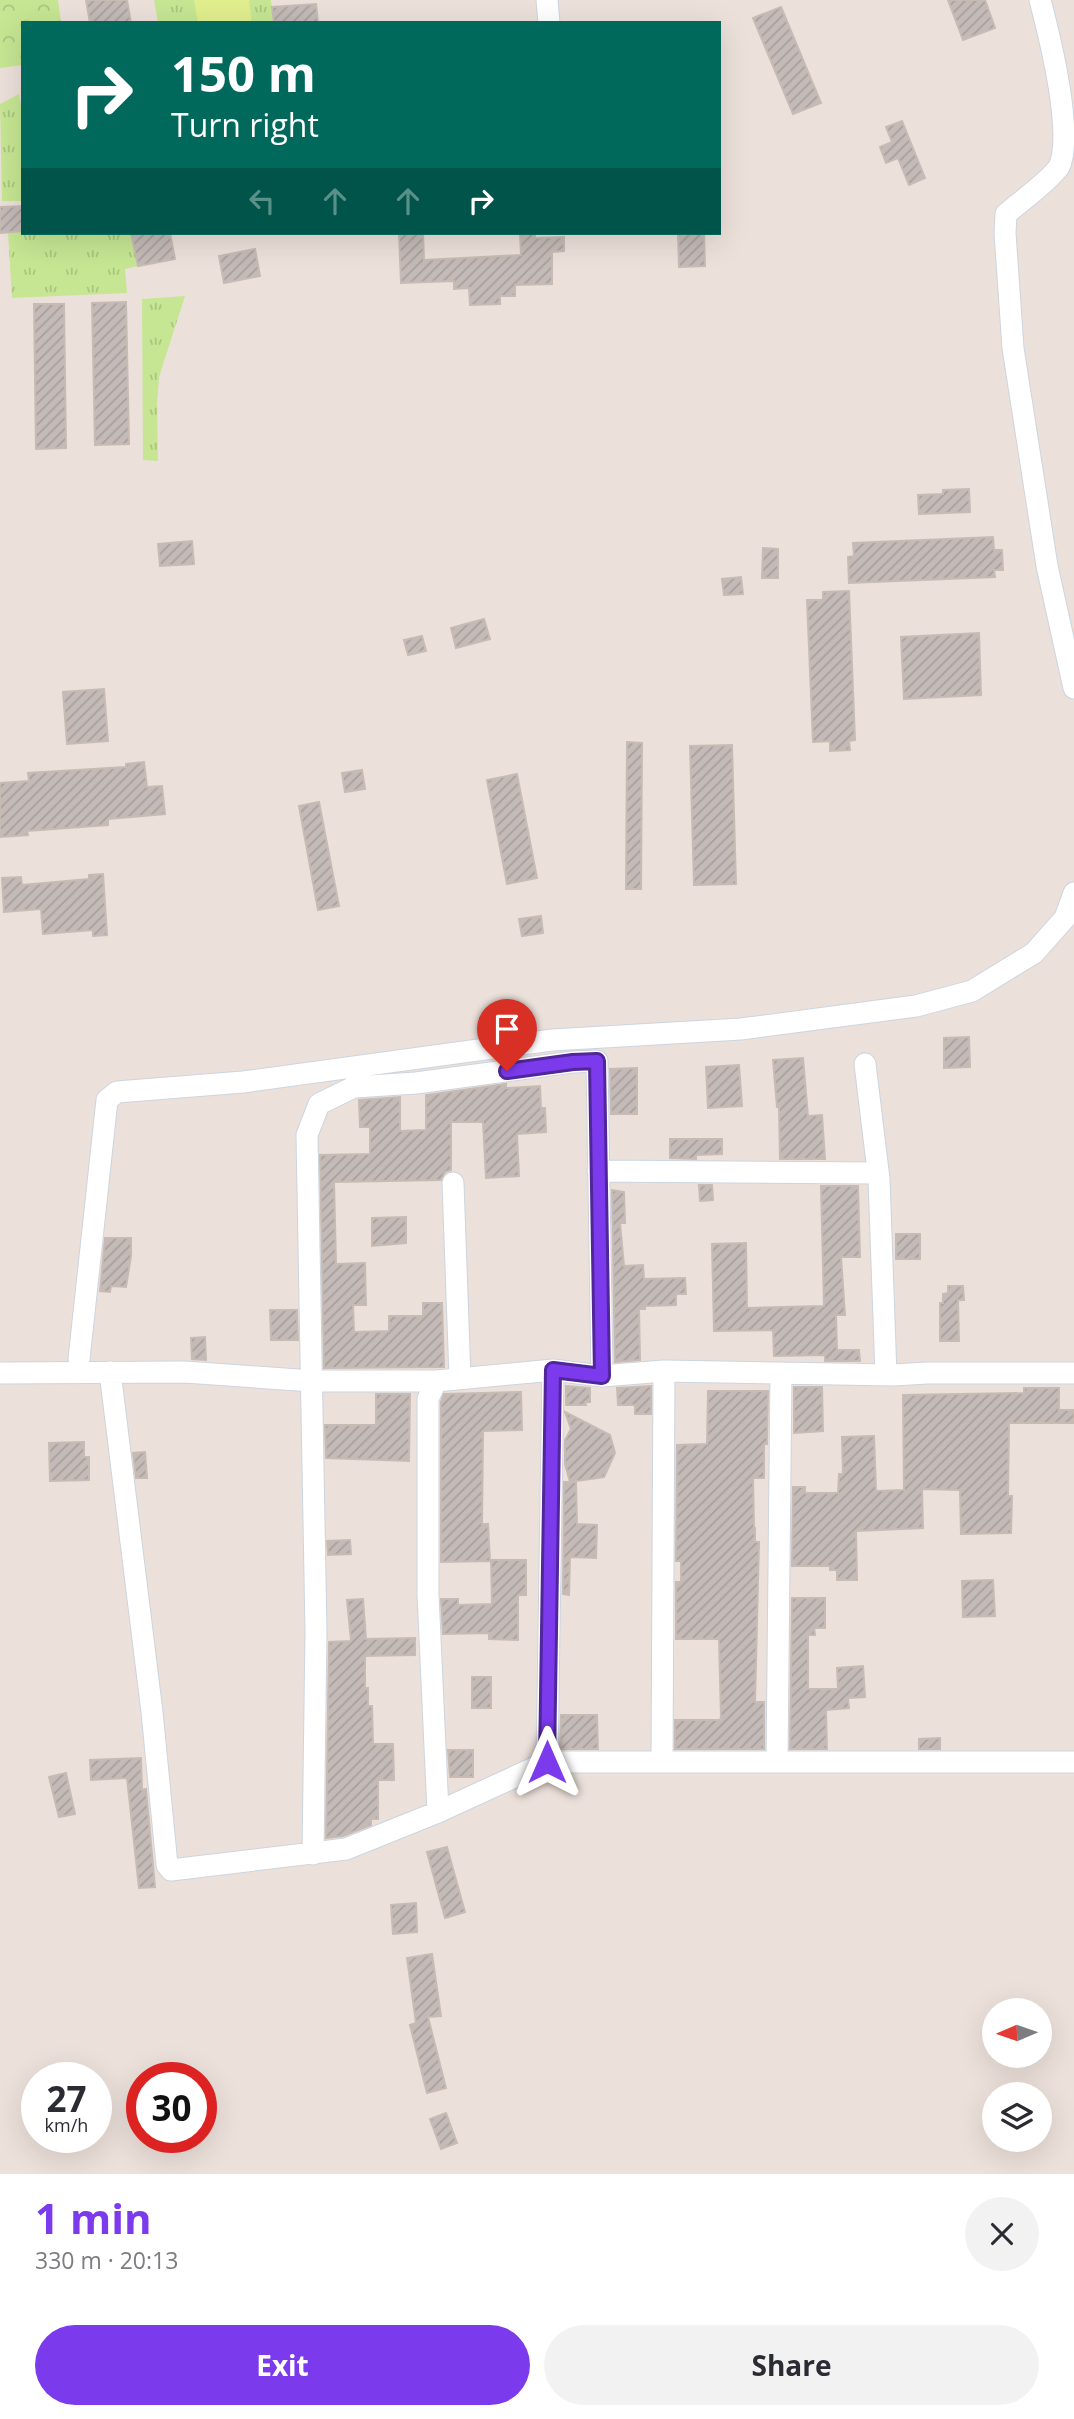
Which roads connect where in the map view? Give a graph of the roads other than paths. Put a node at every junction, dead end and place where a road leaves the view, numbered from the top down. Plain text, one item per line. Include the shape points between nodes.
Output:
1 (547, 0) edge
2 (1040, 0) edge
3 (549, 21) edge
4 (1071, 115) edge
5 (1074, 688) edge
6 (1074, 893) edge
7 (865, 1064) dead end
8 (598, 1171) junction
9 (878, 1173) junction
10 (453, 1183) dead end
11 (79, 1359) dead end
12 (553, 1370) junction
13 (664, 1371) junction
14 (110, 1372) junction
15 (0, 1373) edge
16 (781, 1373) junction
17 (1074, 1373) edge
18 (886, 1375) junction
19 (602, 1376) junction
20 (460, 1378) junction
21 (312, 1381) junction
22 (436, 1381) junction
23 (547, 1762) junction
24 (662, 1762) junction
25 (777, 1762) junction
26 (1074, 1762) edge
27 (438, 1812) junction
28 (313, 1854) junction

1 - 3 street
2 - 4 street
4 - 5 street via 1060,167 1006,214 1005,233 1013,348 1047,566
6 - 11 street via 1065,918 1034,953 972,991 916,1006 741,1029 552,1041 243,1082 117,1092 107,1100
7 - 9 street
8 - 9 street
8 - 19 street
8 - 21 street via 597,1061 354,1087 318,1104 307,1135
9 - 18 street
10 - 20 street
12 - 19 street
12 - 20 street
12 - 23 street
13 - 16 street
13 - 19 street
13 - 24 street
14 - 15 street
14 - 21 street
14 - 28 street via 168,1869
16 - 18 street
16 - 25 street
17 - 18 street
20 - 22 street
21 - 22 street
21 - 28 street
22 - 27 street via 428,1399 428,1567
23 - 24 street
23 - 27 street
24 - 25 street
25 - 26 street
27 - 28 street via 346,1849

